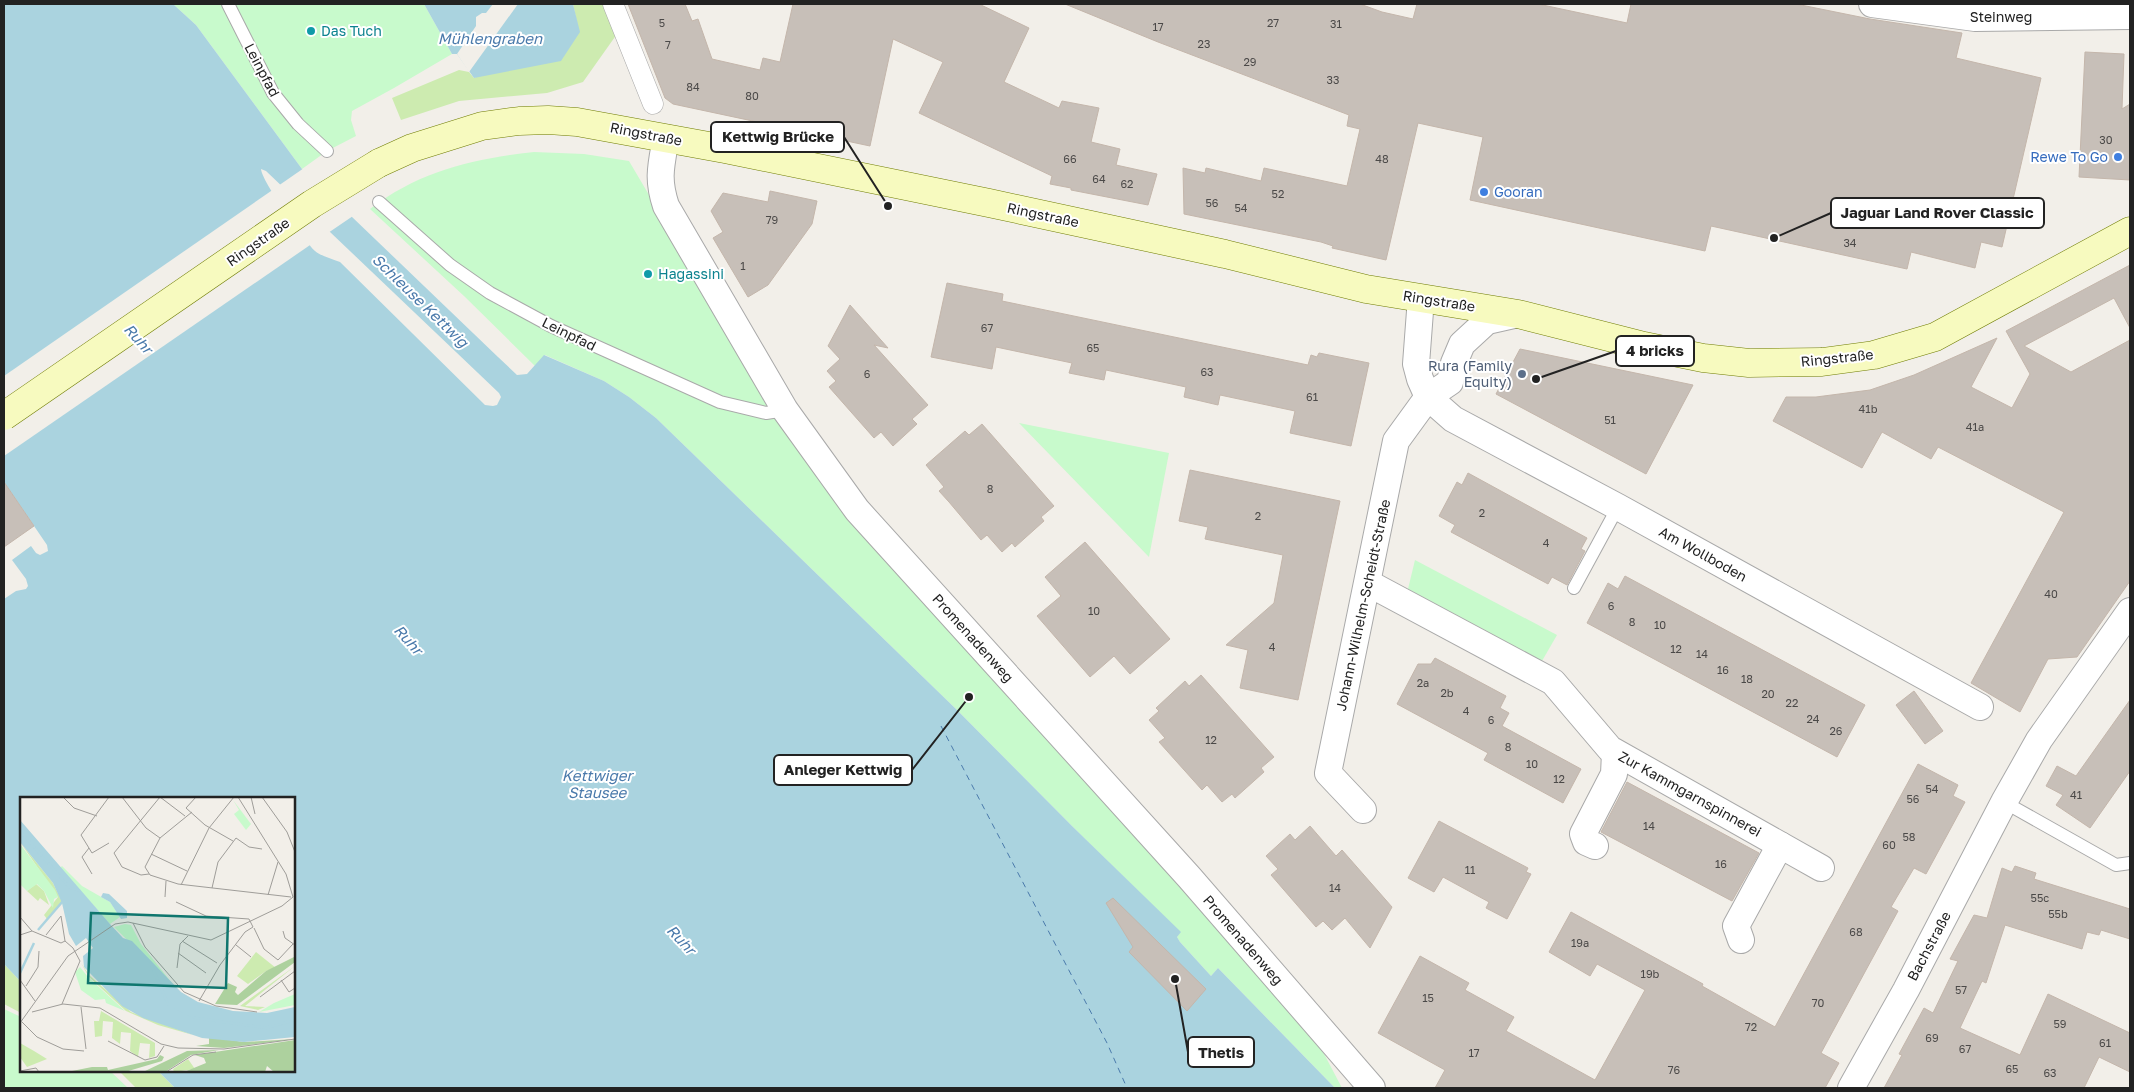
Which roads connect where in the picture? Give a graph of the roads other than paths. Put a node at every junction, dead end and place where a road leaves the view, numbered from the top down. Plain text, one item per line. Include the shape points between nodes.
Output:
1 (228, 4) edge
2 (612, 4) edge
3 (1872, 4) edge
4 (2130, 16) edge
5 (653, 104) dead end
6 (666, 138) junction
7 (327, 151) dead end
8 (379, 202) dead end
9 (2130, 231) edge
10 (1422, 298) junction
11 (1518, 314) junction
12 (1428, 397) junction
13 (785, 410) junction
14 (4, 416) edge
15 (1618, 507) junction
16 (1368, 583) junction
17 (1574, 588) dead end
18 (2130, 611) edge
19 (1980, 707) dead end
20 (1616, 752) junction
21 (2004, 802) junction
22 (1363, 810) dead end
23 (1780, 845) junction
24 (1595, 846) dead end
25 (2130, 863) edge
26 (1820, 868) dead end
27 (1740, 940) dead end
28 (1372, 1088) edge
29 (1852, 1088) edge

1 - 7 lane, Leinpfad via 272,94
2 - 5 street
3 - 4 street, Steinweg via 1975,18
6 - 10 main road, Ringstraße via 1008,207 1226,254 1366,289
6 - 13 street, Promenadenweg via 659,178 666,206
6 - 14 main road, Ringstraße, bridge via 577,122 519,120 482,126 412,148 379,163 312,204
8 - 13 lane, Leinpfad via 450,265 490,293 551,326 720,402 766,413
9 - 11 main road, Ringstraße via 1935,336 1874,355 1822,362 1749,364 1644,346
10 - 11 main road, Ringstraße
10 - 12 street via 1416,364
11 - 12 street, Johann-Wilhelm-Scheidt-Straße via 1487,321 1462,344 1450,382
12 - 15 street, Am Wollboden via 1453,419
12 - 16 street, Johann-Wilhelm-Scheidt-Straße via 1396,442
13 - 28 street, Promenadenweg via 857,510 1189,877
15 - 17 lane
15 - 19 street, Am Wollboden
16 - 20 street, Zur Kammgarnspinnerei via 1552,682
16 - 22 street, Johann-Wilhelm-Scheidt-Straße via 1328,772
18 - 21 street, Bachstraße via 2039,740
20 - 23 street, Zur Kammgarnspinnerei
20 - 24 street via 1614,774 1582,834 1586,842
21 - 25 lane via 2116,865
21 - 29 street, Bachstraße
23 - 26 street, Zur Kammgarnspinnerei
23 - 27 street via 1736,926

